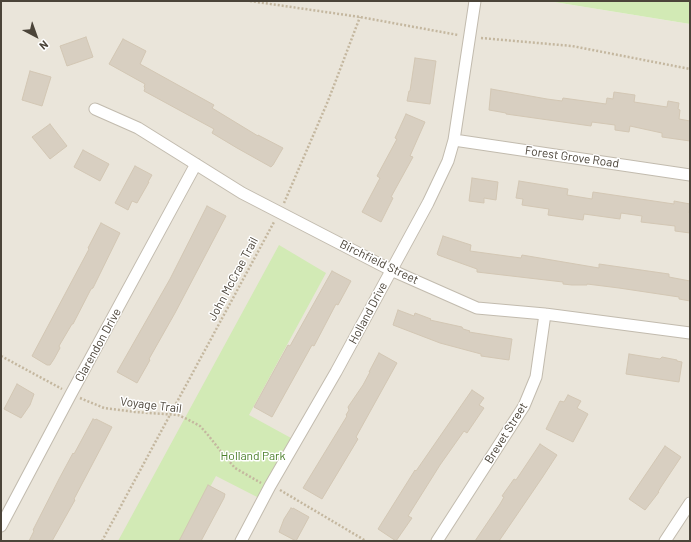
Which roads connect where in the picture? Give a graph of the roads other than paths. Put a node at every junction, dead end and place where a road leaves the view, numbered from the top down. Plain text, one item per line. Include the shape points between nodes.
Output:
1 (475, 1) edge
2 (95, 109) dead end
3 (454, 140) junction
4 (196, 164) junction
5 (690, 175) edge
6 (391, 270) junction
7 (545, 314) junction
8 (690, 333) edge
9 (690, 503) edge
10 (1, 526) edge
11 (241, 541) edge
12 (437, 541) edge
13 (665, 541) edge

1 - 3 street, Holland Drive
2 - 4 street, Birchfield Street via 138,128
3 - 5 street, Forest Grove Road
3 - 6 street, Holland Drive via 448,161 428,203
4 - 6 street, Birchfield Street via 242,193
4 - 10 street, Clarendon Drive
6 - 7 street, Birchfield Street via 477,308
6 - 11 street, Holland Drive
7 - 8 street, Birchfield Street
7 - 12 street, Brevet Street via 536,377 524,406
9 - 13 street

